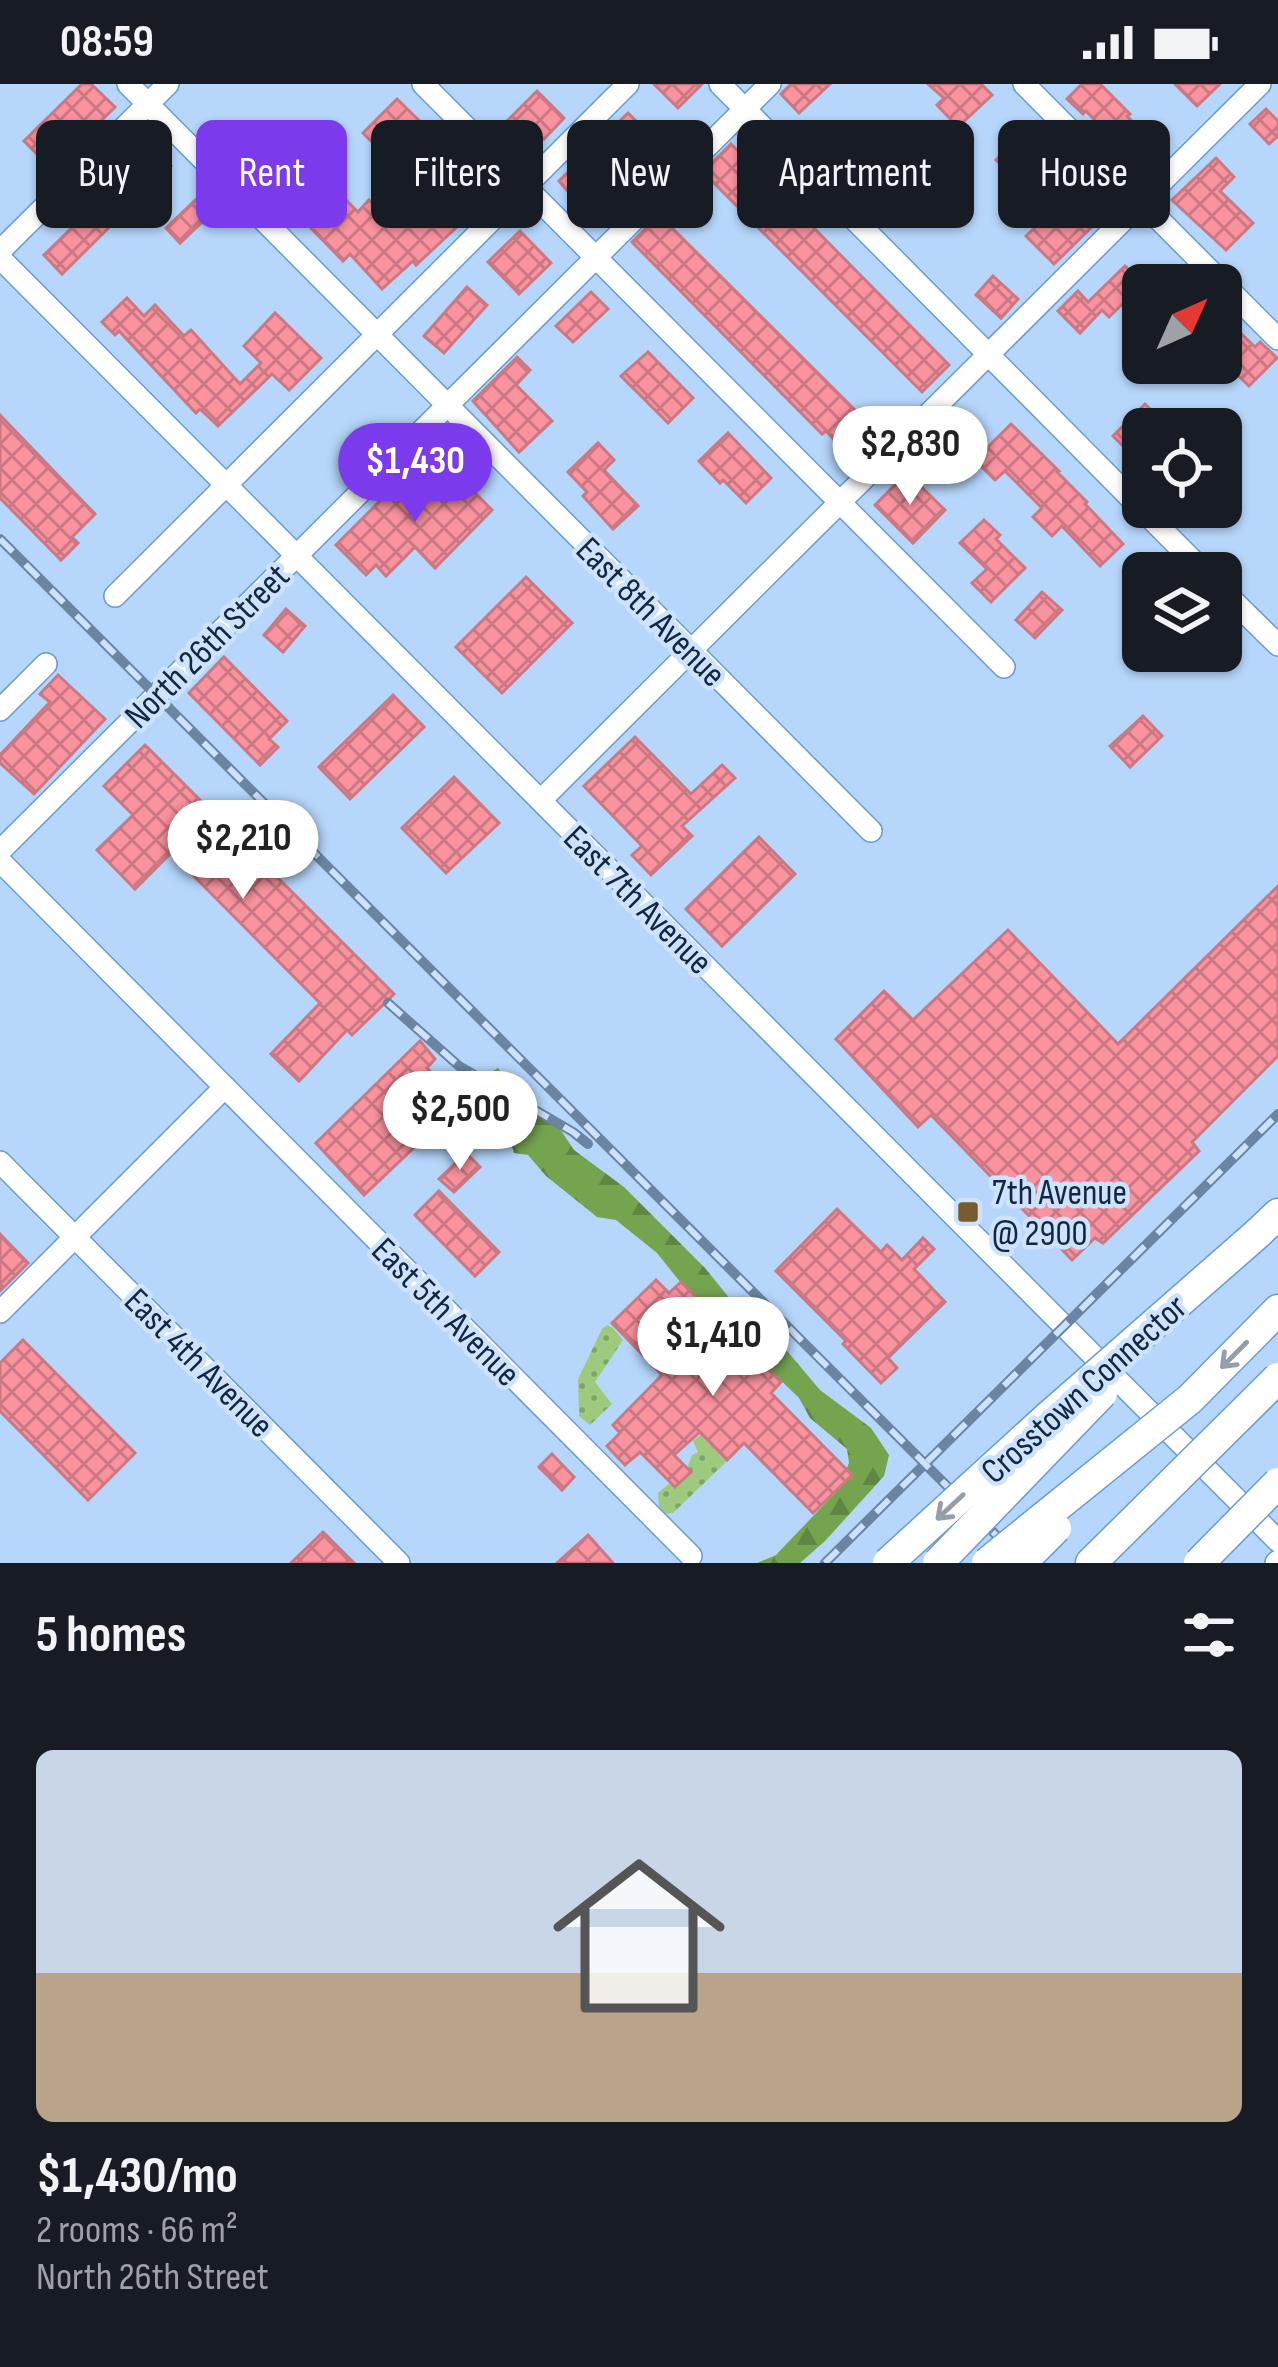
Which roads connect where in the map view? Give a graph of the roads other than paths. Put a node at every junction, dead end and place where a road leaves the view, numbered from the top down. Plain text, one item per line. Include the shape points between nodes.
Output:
1 (128, 84) edge
2 (168, 84) edge
3 (423, 84) edge
4 (628, 84) edge
5 (720, 84) edge
6 (770, 84) edge
7 (1024, 84) edge
8 (1260, 84) edge
9 (148, 104) junction
10 (745, 109) junction
11 (459, 120) edge
12 (1060, 120) edge
13 (543, 170) edge
14 (1170, 173) edge
15 (543, 204) edge
16 (485, 228) edge
17 (1115, 228) edge
18 (1167, 228) edge
19 (0, 254) edge
20 (596, 257) junction
21 (377, 335) junction
22 (1278, 339) edge
23 (988, 356) junction
24 (447, 406) junction
25 (226, 484) junction
26 (840, 502) junction
27 (1184, 552) edge
28 (297, 555) junction
29 (115, 596) dead end
30 (1242, 610) edge
31 (1278, 646) edge
32 (691, 650) junction
33 (46, 664) dead end
34 (1004, 667) dead end
35 (0, 710) edge
36 (541, 800) junction
37 (871, 831) dead end
38 (0, 851) edge
39 (0, 861) edge
40 (226, 1087) junction
41 (0, 1162) edge
42 (1268, 1224) edge
43 (75, 1237) junction
44 (1278, 1310) edge
45 (0, 1312) edge
46 (1278, 1378) edge
47 (1190, 1399) junction
48 (1177, 1478) junction
49 (1278, 1484) edge
50 (1278, 1541) edge
51 (692, 1556) dead end
52 (400, 1563) edge
53 (888, 1563) edge
54 (938, 1563) edge
55 (987, 1563) edge
56 (1021, 1563) edge
57 (1091, 1563) edge
58 (1103, 1563) edge
59 (1199, 1563) edge

1 - 9 street, East 8th Avenue
2 - 9 street
3 - 11 street
4 - 13 street
5 - 10 street
6 - 10 street, North 26th Street
7 - 12 street
8 - 14 street
9 - 19 street
9 - 21 street, East 8th Avenue
10 - 20 street, North 26th Street
10 - 23 street
15 - 20 street
16 - 21 street
17 - 23 street
18 - 22 street
19 - 25 street, East 7th Avenue
20 - 24 street, North 26th Street
20 - 26 street
21 - 24 street, East 8th Avenue
21 - 25 street
23 - 26 street
23 - 27 street
24 - 28 street, North 26th Street
24 - 32 street, East 8th Avenue
25 - 28 street, East 7th Avenue
25 - 29 street
26 - 32 street
26 - 34 street
28 - 36 street, East 7th Avenue
28 - 38 street, North 26th Street
30 - 31 street
32 - 36 street
32 - 37 street, East 8th Avenue
33 - 35 street
36 - 50 street, East 7th Avenue
39 - 40 street, East 5th Avenue
40 - 43 street
40 - 51 street, East 5th Avenue
41 - 43 street, East 4th Avenue
42 -> 53 highway, Crosstown Connector, bridge
42 - 54 highway, bridge
43 - 45 street
43 - 52 street, East 4th Avenue
44 -> 47 highway
46 - 48 highway, bridge
47 - 55 highway, bridge
47 - 56 highway, bridge
48 - 57 highway
48 - 58 highway
49 - 59 highway, bridge

